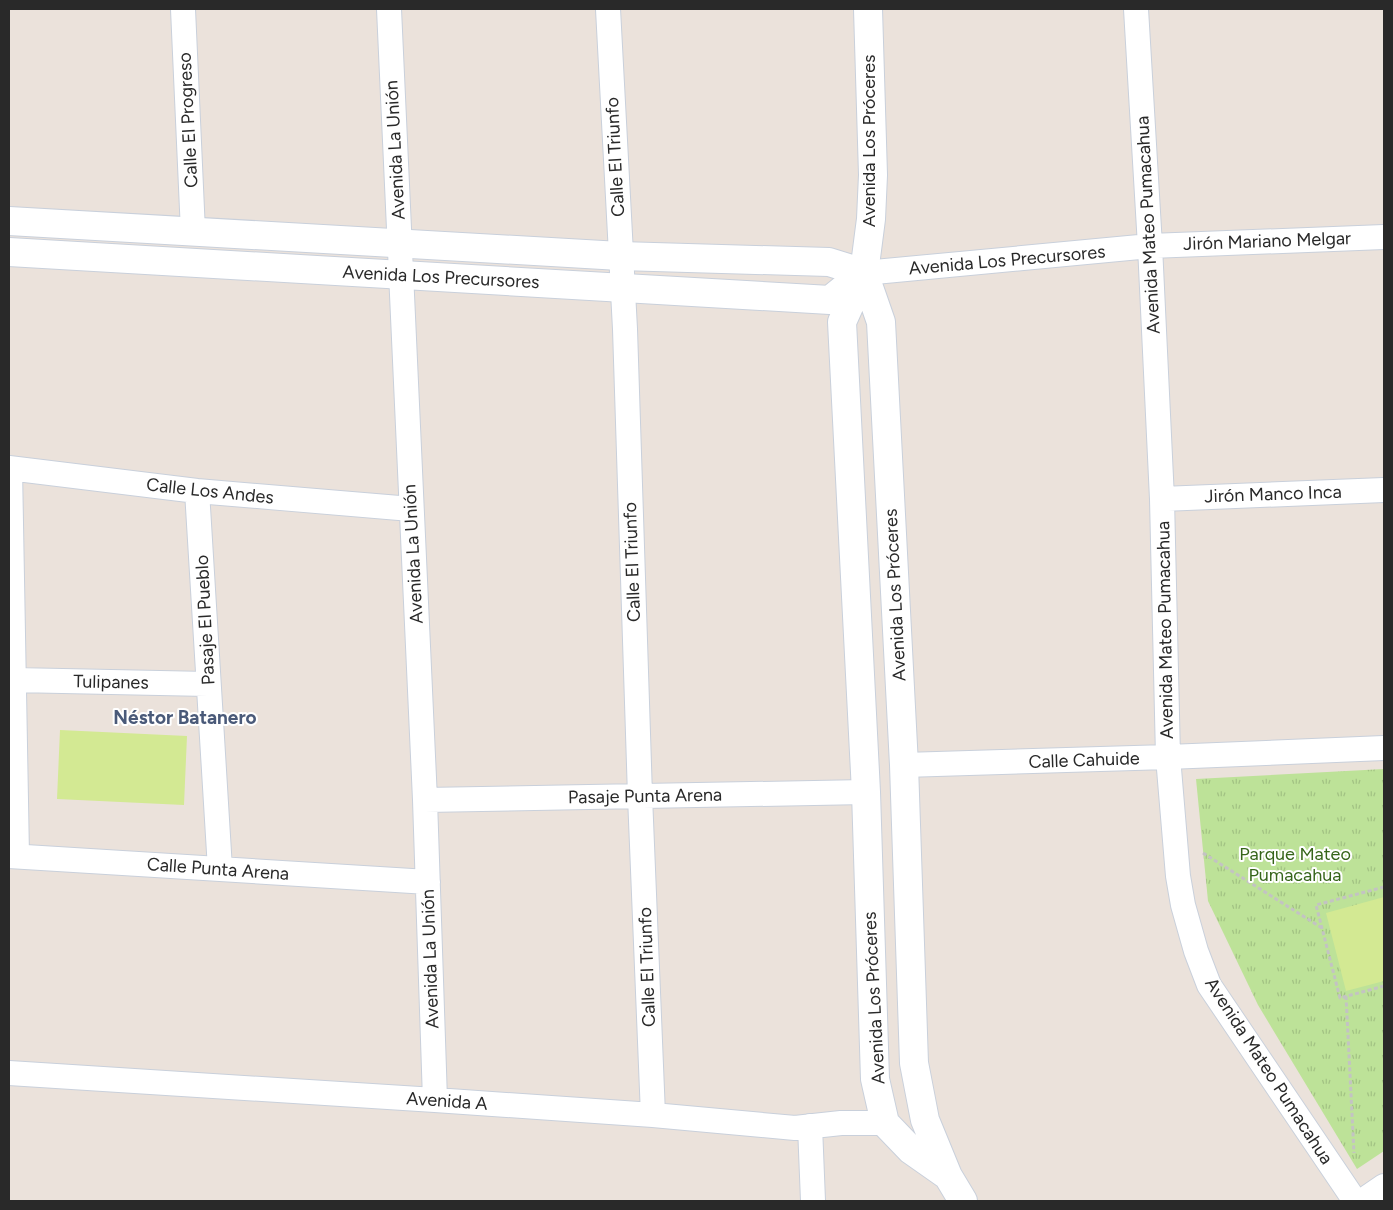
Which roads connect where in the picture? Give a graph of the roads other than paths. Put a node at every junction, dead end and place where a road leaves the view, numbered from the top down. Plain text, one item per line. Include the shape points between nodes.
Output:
1 (183, 9) edge
2 (389, 9) edge
3 (608, 9) edge
4 (868, 9) edge
5 (1136, 9) edge
6 (9, 221) edge
7 (193, 232) junction
8 (1384, 236) edge
9 (400, 243) junction
10 (1150, 246) junction
11 (9, 252) edge
12 (620, 256) junction
13 (864, 273) junction
14 (401, 274) junction
15 (622, 288) junction
16 (10, 468) edge
17 (1384, 490) edge
18 (197, 491) junction
19 (1162, 499) junction
20 (411, 509) junction
21 (14, 680) junction
22 (208, 684) junction
23 (1384, 748) edge
24 (1168, 757) junction
25 (904, 765) junction
26 (866, 792) junction
27 (640, 796) junction
28 (425, 800) junction
29 (13, 856) edge
30 (220, 869) junction
31 (428, 882) junction
32 (9, 1073) edge
33 (435, 1100) junction
34 (653, 1115) junction
35 (885, 1123) junction
36 (810, 1126) junction
37 (948, 1176) junction
38 (1384, 1186) edge
39 (813, 1201) edge
40 (963, 1201) edge
41 (1355, 1201) edge
42 (1362, 1201) edge

1 - 7 street, Calle El Progreso
2 - 9 street, Avenida La Unión
3 - 12 street, Calle El Triunfo
4 - 13 street, Avenida Los Próceres via 872,175 871,219
5 - 10 street, Avenida Mateo Pumacahua
6 - 7 street, Avenida Los Precursores
7 - 9 street, Avenida Los Precursores
8 - 10 street, Jirón Mariano Melgar
9 - 12 street, Avenida Los Precursores
9 - 14 street, Avenida La Unión
10 - 13 street, Avenida Los Precursores
10 - 19 street, Avenida Mateo Pumacahua
11 - 14 street, Avenida Los Precursores
12 - 13 street, Avenida Los Precursores via 829,262
12 - 15 street, Calle El Triunfo
13 - 15 street, Avenida Los Precursores via 830,300
13 - 25 street, Avenida Los Próceres via 881,322
13 - 26 street, Avenida Los Próceres via 842,322
14 - 15 street, Avenida Los Precursores
14 - 20 street, Avenida La Unión
15 - 27 street, Calle El Triunfo
16 - 18 street, Calle Los Andes
16 - 21 street
17 - 19 street, Jirón Manco Inca
18 - 20 street, Calle Los Andes
18 - 22 street, Pasaje El Pueblo
19 - 24 street, Avenida Mateo Pumacahua
20 - 28 street, Avenida La Unión
21 - 22 street, Tulipanes
21 - 29 street
22 - 30 street, Pasaje El Pueblo
23 - 24 street, Calle Cahuide
24 - 25 street, Calle Cahuide
24 - 41 street, Avenida Mateo Pumacahua via 1183,905 1209,985
25 - 37 street, Avenida Los Próceres via 914,1063 925,1120
26 - 27 street, Pasaje Punta Arena
26 - 35 street, Avenida Los Próceres via 876,1079
27 - 28 street, Pasaje Punta Arena
27 - 34 street, Calle El Triunfo
28 - 31 street, Avenida La Unión
29 - 30 street, Calle Punta Arena
30 - 31 street, Calle Punta Arena
31 - 33 street, Avenida La Unión
32 - 33 street, Avenida A
33 - 34 street, Avenida A
34 - 36 street, Avenida A via 795,1128
35 - 36 street, Avenida A
35 - 37 street via 910,1150
36 - 39 street
37 - 40 street, Avenida Los Próceres
38 - 42 street

